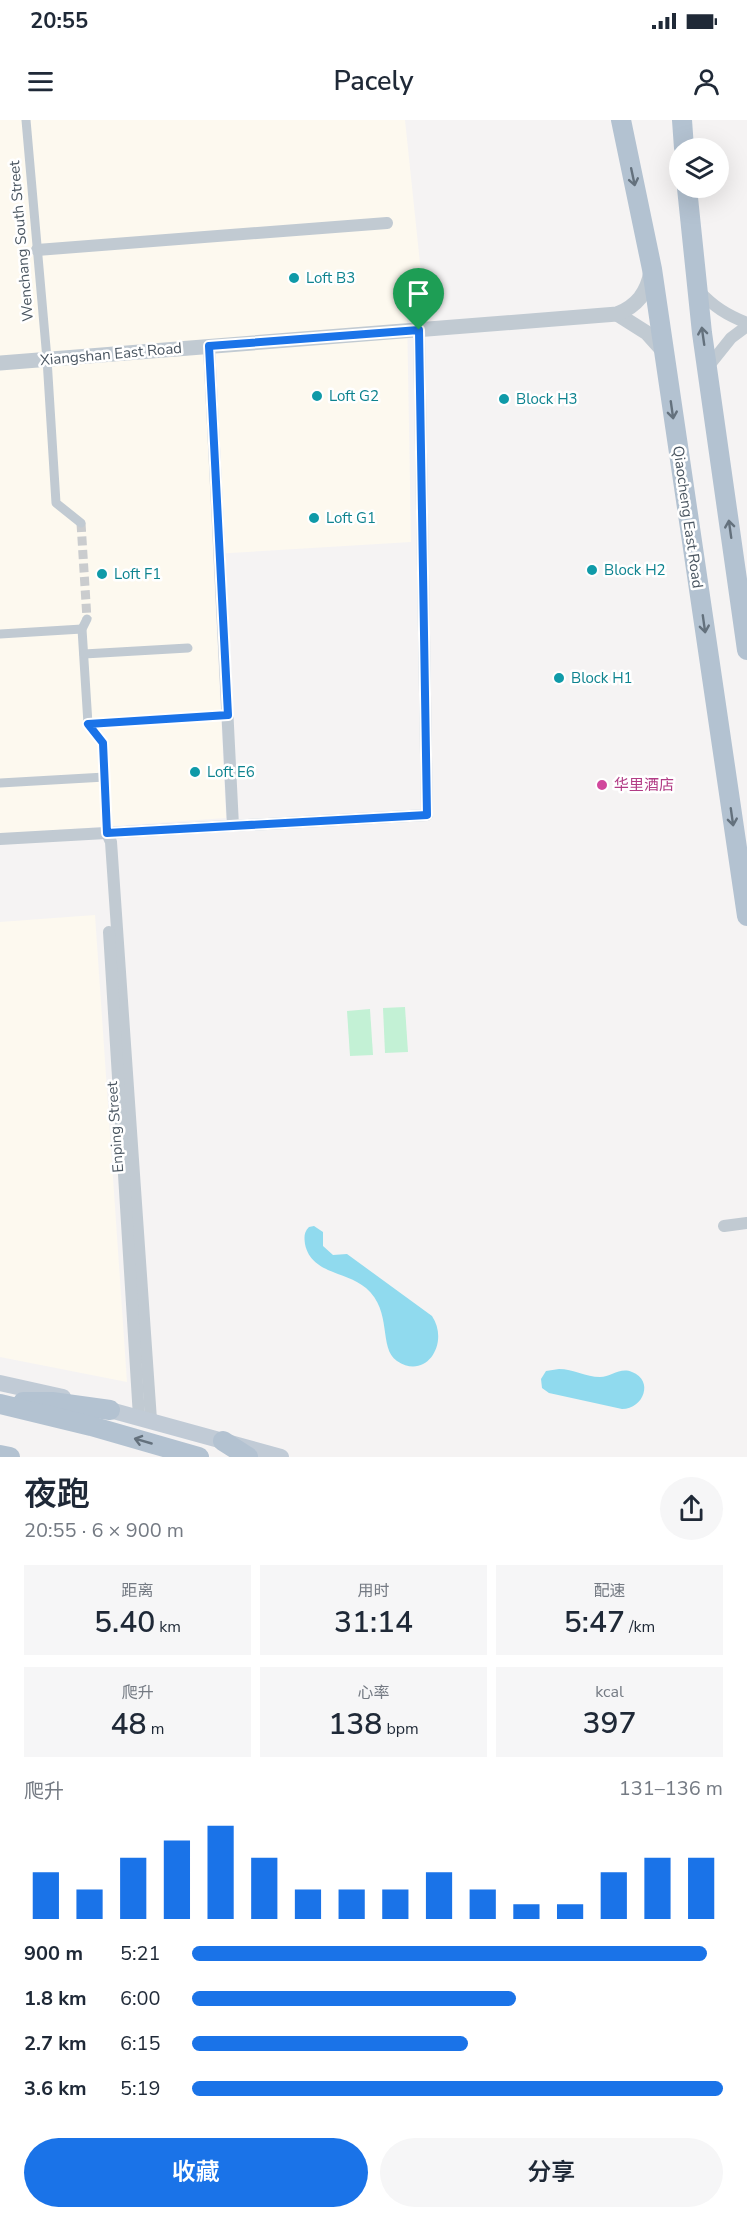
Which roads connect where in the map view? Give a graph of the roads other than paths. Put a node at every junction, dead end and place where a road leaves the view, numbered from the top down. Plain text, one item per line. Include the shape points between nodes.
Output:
1 (26, 120) edge
2 (621, 120) edge
3 (682, 120) edge
4 (683, 138) edge
5 (688, 198) edge
6 (387, 223) dead end
7 (37, 250) junction
8 (652, 269) junction
9 (697, 288) junction
10 (617, 314) junction
11 (747, 325) edge
12 (419, 330) junction
13 (209, 346) junction
14 (664, 352) junction
15 (47, 359) junction
16 (0, 363) edge
17 (707, 368) junction
18 (81, 523) dead end
19 (740, 565) edge
20 (87, 619) tunnel mouth
21 (82, 629) junction
22 (0, 634) edge
23 (746, 638) edge
24 (188, 648) dead end
25 (84, 654) junction
26 (228, 715) junction
27 (88, 724) junction
28 (105, 777) junction
29 (0, 783) edge
30 (233, 826) junction
31 (107, 833) junction
32 (0, 839) edge
33 (747, 916) edge
34 (747, 1223) edge
35 (724, 1226) dead end
36 (0, 1383) edge
37 (0, 1403) edge
38 (110, 1410) junction
39 (145, 1419) junction
40 (223, 1441) junction
41 (0, 1455) edge
42 (10, 1457) edge
43 (199, 1457) edge
44 (248, 1457) edge
45 (280, 1457) edge

1 - 7 street, Wenchang South Street
2 -> 8 main road, Qiaocheng East Road
3 - 4 main road
5 - 9 main road
6 - 7 street
7 - 15 street, Wenchang South Street
8 - 10 street via 639,300
8 - 14 main road, Qiaocheng East Road
9 - 11 street via 712,306
17 -> 9 main road
10 - 12 street, Xiangshan East Road
10 - 14 street via 647,333
11 - 17 street
12 - 13 street, Xiangshan East Road
12 - 30 street via 427,815
13 - 15 street, Xiangshan East Road
13 - 26 street
14 -> 33 main road, Qiaocheng East Road
15 - 16 street, Xiangshan East Road
15 - 18 street, Wenchang South Street via 56,502
19 -> 17 main road
19 - 23 main road
20 - 21 street
21 - 22 street
21 - 25 street
24 - 25 street
25 - 27 street
26 - 27 street
26 - 30 street
27 - 28 street via 103,743
28 - 29 street
28 - 31 street
30 - 31 street
31 - 32 street
31 - 39 street, Enping Street via 111,842
34 - 35 street
36 - 38 main road
37 - 38 main road via 52,1402
43 -> 37 main road
38 - 39 main road
39 - 40 main road
40 - 44 main road
40 - 45 main road
41 - 42 main road

